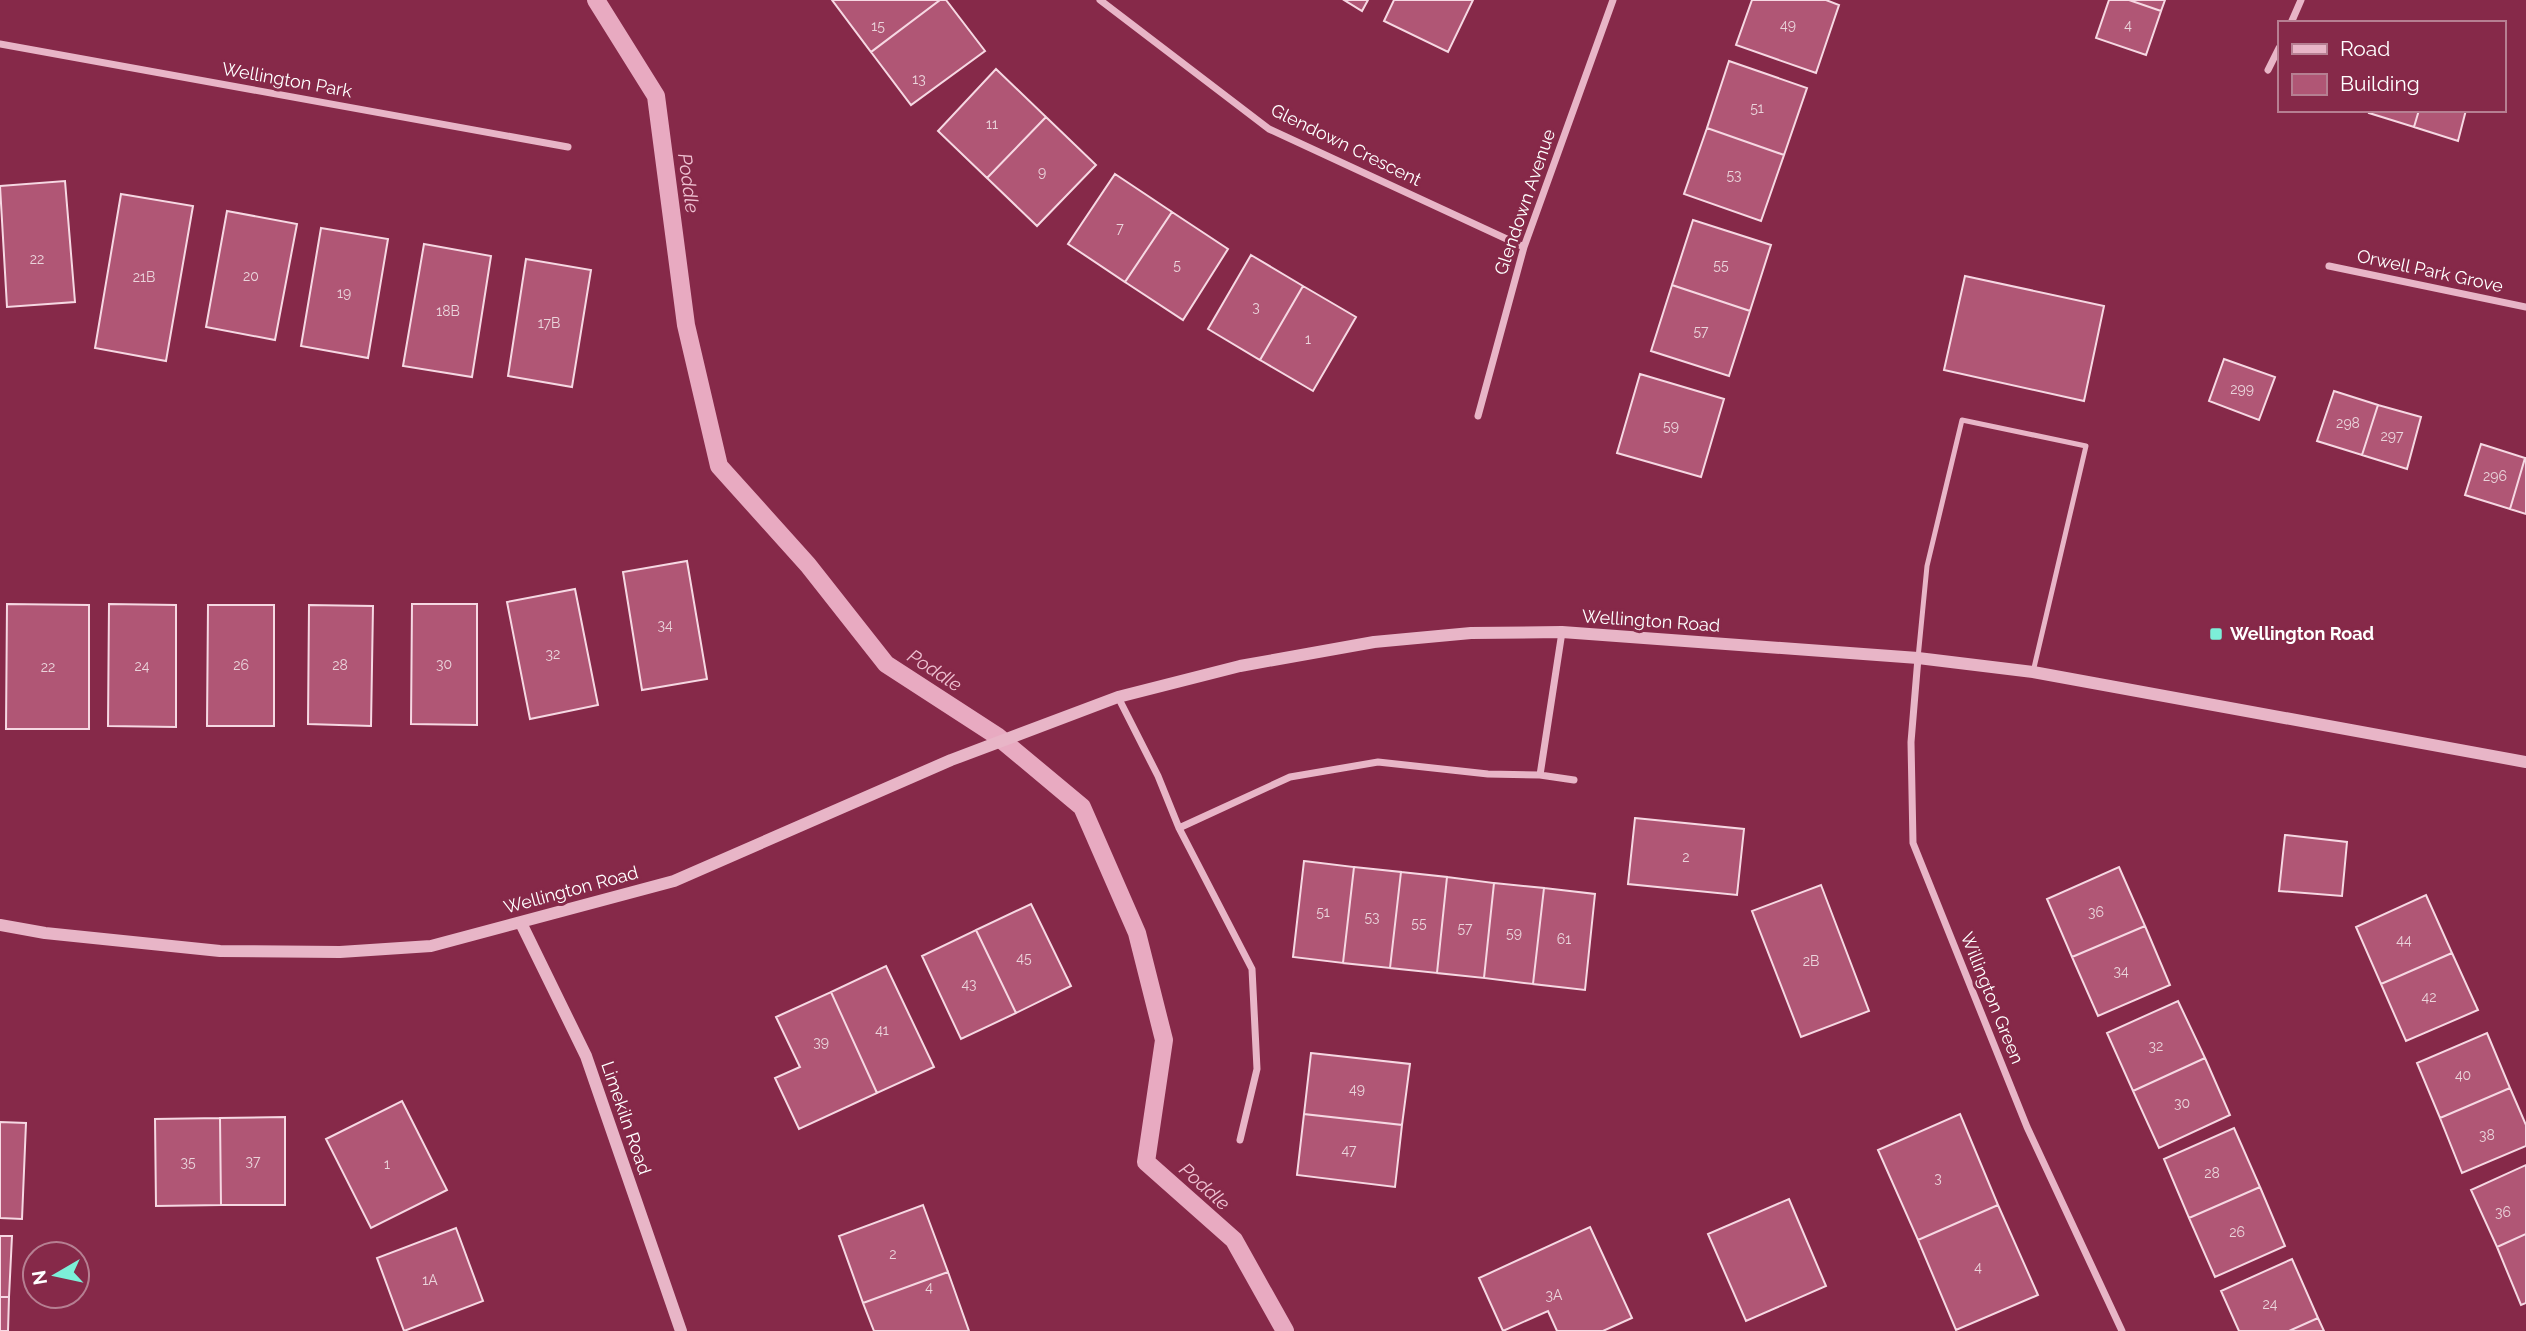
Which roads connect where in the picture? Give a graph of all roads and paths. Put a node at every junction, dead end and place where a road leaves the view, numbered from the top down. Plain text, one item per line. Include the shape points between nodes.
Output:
1 (1100, 0) edge
2 (1613, 0) edge
3 (2301, 0) edge
4 (2292, 21) edge
5 (0, 44) edge
6 (2278, 50) edge
7 (2268, 70) dead end
8 (568, 147) dead end
9 (1524, 247) junction
10 (2329, 266) dead end
11 (2526, 307) edge
12 (1478, 416) dead end
13 (1562, 632) junction
14 (1917, 658) junction
15 (2033, 673) junction
16 (1118, 697) junction
17 (2526, 762) edge
18 (1540, 775) junction
19 (1574, 780) dead end
20 (1179, 828) junction
21 (521, 923) junction
22 (0, 925) edge
23 (1240, 1140) dead end
24 (681, 1331) edge
25 (2122, 1331) edge

1 - 9 street, Glendown Crescent via 1269,128
2 - 9 street, Glendown Avenue
3 - 4 street
5 - 8 street, Wellington Park
6 - 7 street
9 - 12 street, Glendown Avenue
10 - 11 street, Orwell Park Grove
13 - 14 street, Wellington Road
13 - 16 street, Wellington Road via 1471,633 1374,642 1241,666
13 - 18 street, Wellington Road
14 - 15 street, Wellington Road
14 - 15 lane via 1927,566 1962,420 2086,446
14 - 25 street, Willington Green via 1911,741 1913,843 2027,1127
15 - 17 street, Wellington Road
16 - 20 street
16 - 21 street, Wellington Road via 951,760 674,881
18 - 19 street
18 - 20 street via 1378,762 1290,777
20 - 23 street via 1252,969 1258,1069
21 - 22 street, Wellington Road via 431,946 340,952 220,951
21 - 24 street, Limekiln Road via 586,1056

